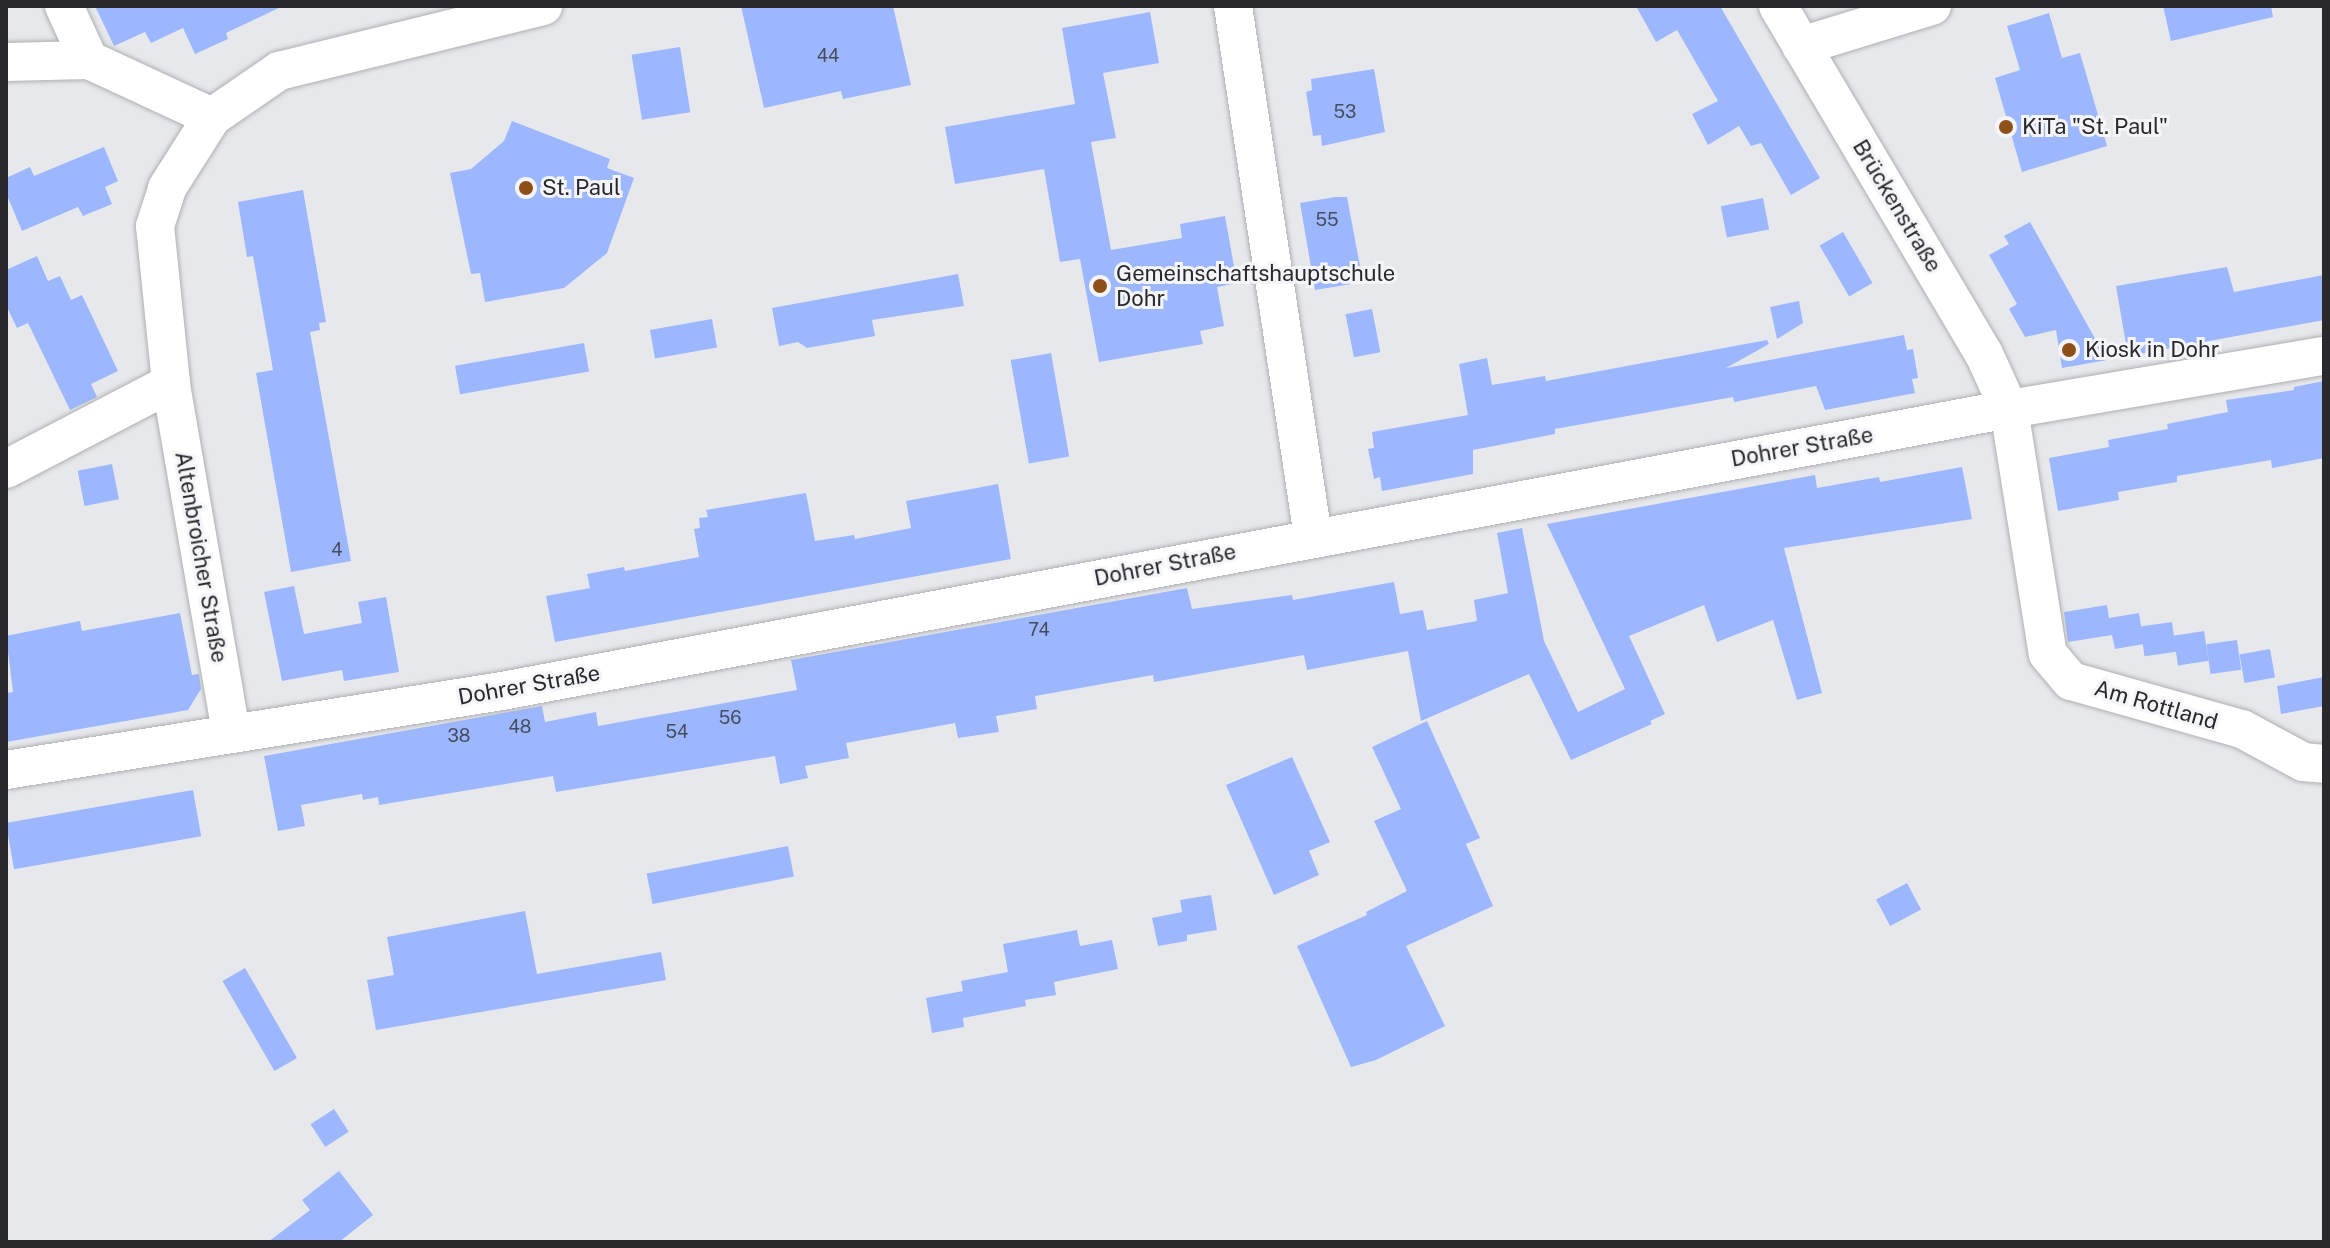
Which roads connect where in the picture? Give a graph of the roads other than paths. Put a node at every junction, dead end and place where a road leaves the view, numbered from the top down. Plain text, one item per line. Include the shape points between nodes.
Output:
1 (64, 6) edge
2 (543, 6) edge
3 (1233, 6) edge
4 (1778, 6) edge
5 (1932, 6) edge
6 (500, 11) edge
7 (1801, 46) junction
8 (89, 60) junction
9 (6, 62) edge
10 (212, 117) junction
11 (2324, 356) edge
12 (171, 383) junction
13 (2009, 409) junction
14 (6, 469) edge
15 (1313, 537) junction
16 (231, 732) junction
17 (2324, 764) edge
18 (6, 770) edge

1 - 8 street
2 - 6 street, Altenbroicher Straße
3 - 15 street
4 - 7 street, Brückenstraße
5 - 7 street
6 - 10 street, Altenbroicher Straße via 279,71
7 - 13 street, Brückenstraße via 1984,354
8 - 9 street
8 - 10 street
10 - 12 street, Altenbroicher Straße via 167,188 155,226
11 - 13 street, Dohrer Straße
12 - 14 street
12 - 16 street, Altenbroicher Straße
13 - 15 street, Dohrer Straße
13 - 17 street, Am Rottland via 2048,654 2071,681 2242,729 2303,762
15 - 16 street, Dohrer Straße via 502,691
16 - 18 street, Dohrer Straße

